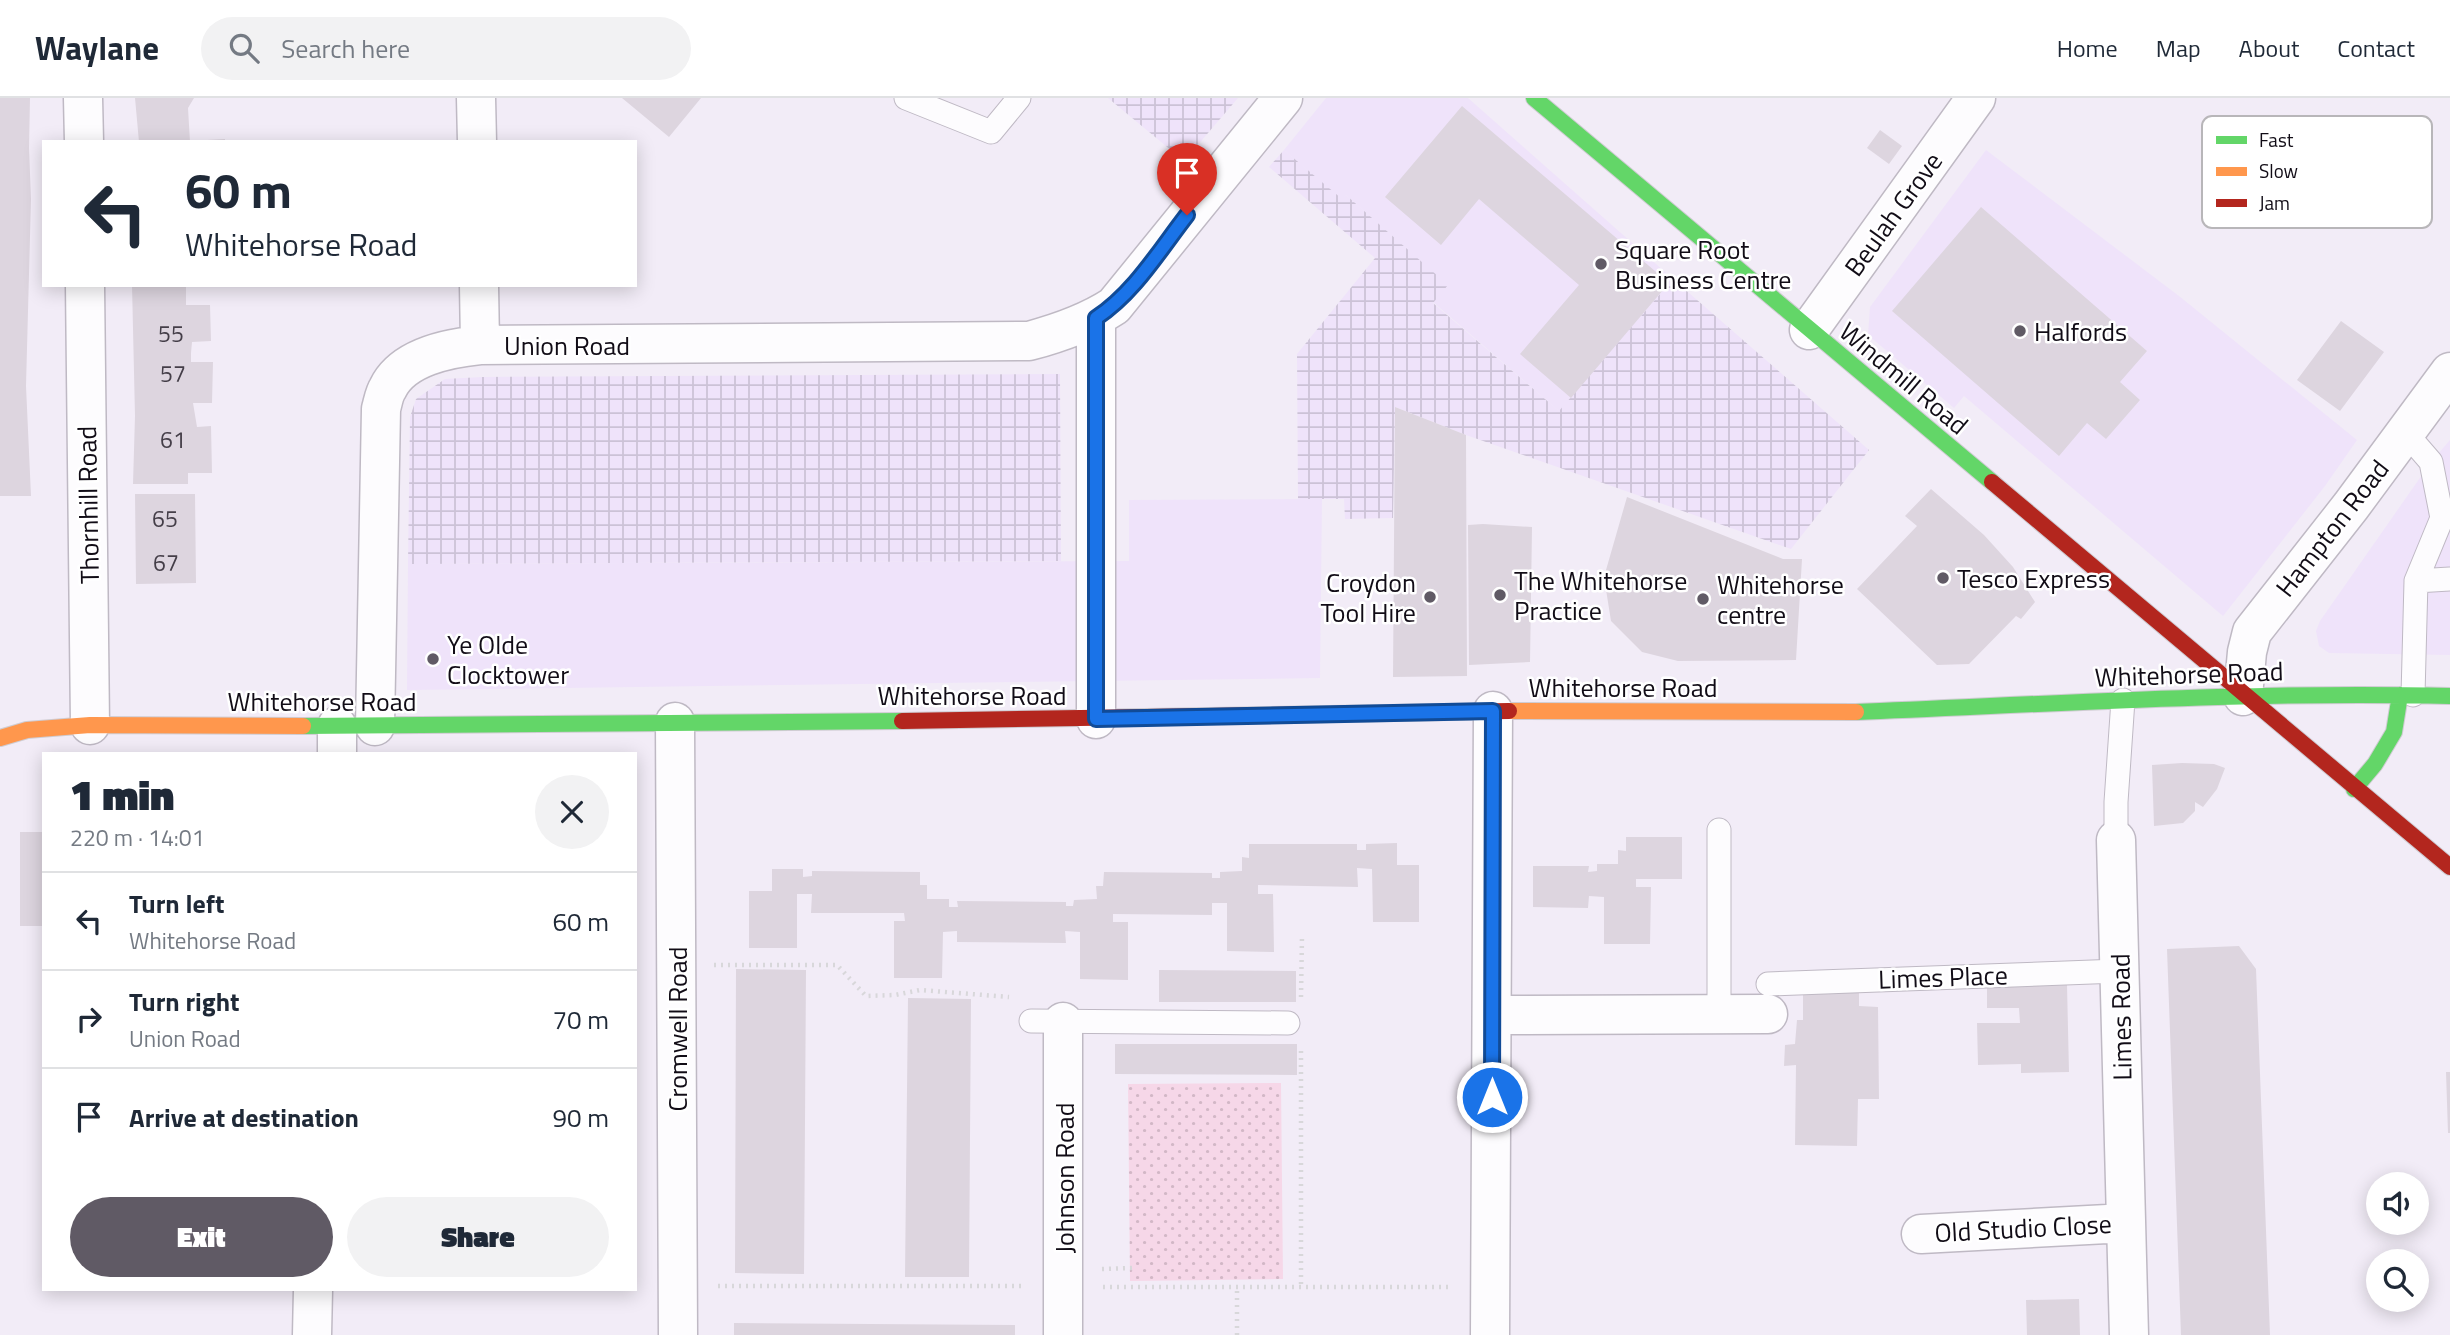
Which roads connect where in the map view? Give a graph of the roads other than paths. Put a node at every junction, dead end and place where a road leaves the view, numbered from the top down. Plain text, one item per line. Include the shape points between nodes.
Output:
1 (83, 98) edge
2 (476, 98) edge
3 (906, 98) edge
4 (1019, 98) edge
5 (1283, 98) edge
6 (1534, 98) edge
7 (1976, 98) edge
8 (84, 140) edge
9 (477, 140) edge
10 (85, 287) edge
11 (479, 287) edge
12 (1096, 318) junction
13 (1809, 330) junction
14 (480, 345) junction
15 (2450, 372) edge
16 (2405, 432) junction
17 (2450, 579) edge
18 (2416, 580) junction
19 (2406, 695) junction
20 (2243, 696) junction
21 (2450, 696) edge
22 (2123, 700) junction
23 (1493, 711) junction
24 (1096, 719) junction
25 (675, 722) junction
26 (0, 723) edge
27 (90, 725) junction
28 (375, 726) junction
29 (27, 730) junction
30 (0, 738) edge
31 (337, 740) edge
32 (2354, 789) junction
33 (1719, 830) dead end
34 (2116, 840) joint
35 (2450, 867) edge
36 (2119, 971) junction
37 (1768, 999) joint
38 (1719, 1015) junction
39 (1493, 1016) junction
40 (1047, 1021) joint
41 (1288, 1023) dead end
42 (2126, 1223) junction
43 (1921, 1234) dead end
44 (313, 1291) edge
45 (312, 1335) edge
46 (678, 1335) edge
47 (1063, 1335) edge
48 (1490, 1335) edge
49 (2129, 1335) edge

1 - 8 street
2 - 9 street
3 - 4 lane via 991,132
5 - 12 street, Union Road via 1128,291
6 - 13 main road, Windmill Road
7 - 13 street, Beulah Grove
10 - 27 street, Thornhill Road
11 - 14 street
12 - 14 street, Union Road via 1029,341
12 - 24 street
13 - 20 main road, Windmill Road
14 - 28 street, Union Road via 442,351 411,364 388,387 381,409
15 - 16 street, Hampton Road
16 - 18 lane via 2431,462 2442,517
16 - 20 street, Hampton Road via 2252,632
17 - 18 lane
18 - 19 lane
19 - 20 main road, Whitehorse Road
19 - 21 main road, Whitehorse Road
19 - 32 main road via 2394,732
20 - 22 main road, Whitehorse Road
20 - 32 main road, Windmill Road
22 - 23 main road, Whitehorse Road via 1844,712
22 - 34 lane, Limes Road
23 - 24 main road, Whitehorse Road
23 - 39 street
24 - 25 main road, Whitehorse Road
25 - 28 main road, Whitehorse Road
25 - 46 street, Cromwell Road
26 - 29 main road
27 - 29 main road, Whitehorse Road
27 - 31 main road, Whitehorse Road
28 - 31 main road, Whitehorse Road
29 - 30 main road, Whitehorse Road
32 - 35 main road, Windmill Road
33 - 38 lane
34 - 36 street, Limes Road
36 - 37 lane, Limes Place
36 - 42 street, Limes Road
37 - 38 street
38 - 39 street
39 - 48 street
40 - 41 lane
40 - 47 street, Johnson Road
42 - 43 street, Old Studio Close
42 - 49 street, Limes Road
44 - 45 street

